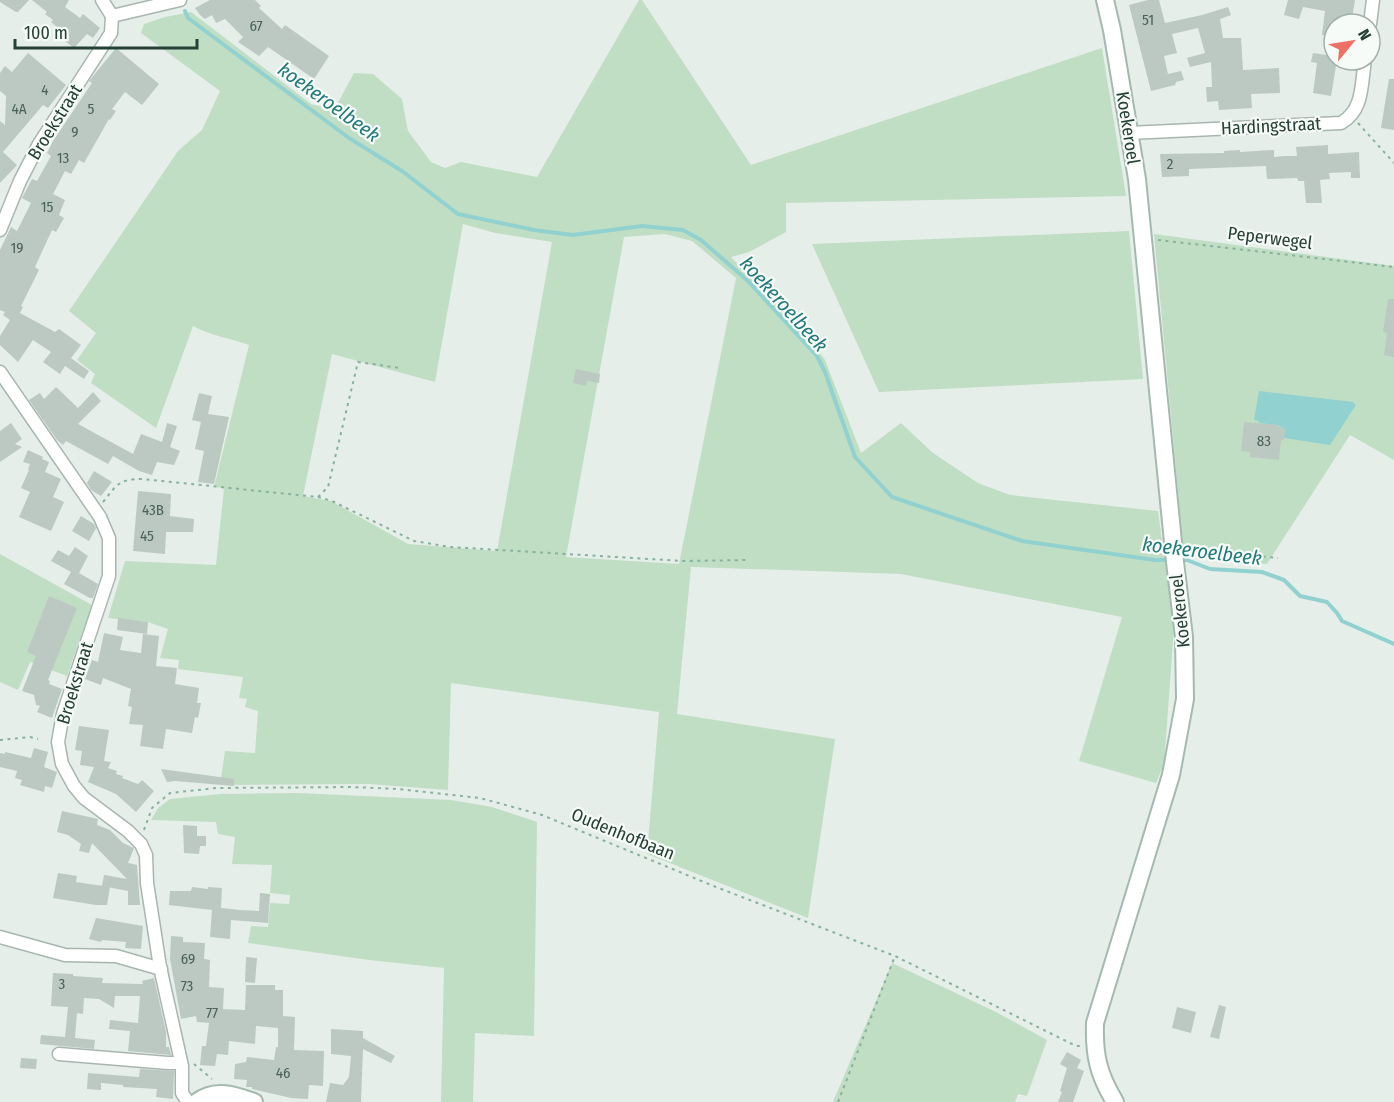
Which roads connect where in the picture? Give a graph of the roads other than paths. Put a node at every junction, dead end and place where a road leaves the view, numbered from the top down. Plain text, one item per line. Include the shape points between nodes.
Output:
1 (102, 0) edge
2 (180, 0) edge
3 (1105, 0) edge
4 (112, 16) junction
5 (1363, 72) edge
6 (1130, 134) junction
7 (0, 230) edge
8 (0, 372) edge
9 (0, 937) edge
10 (161, 969) junction
11 (59, 1054) dead end
12 (187, 1063) junction
13 (188, 1102) edge
14 (197, 1102) edge
15 (254, 1102) edge
16 (1115, 1102) edge

1 - 4 street
2 - 4 street
3 - 6 street, Koekeroel
4 - 7 street, Broekstraat via 107,41 39,144
5 - 6 street, Hardingstraat via 1359,104 1352,117 1341,123
6 - 16 street, Koekeroel via 1184,637 1185,699 1171,775 1095,1023 1098,1067
8 - 10 street, Broekstraat via 96,512 109,538 109,576 63,714 58,742 62,764 74,786 128,831 146,855
9 - 10 street via 65,955 116,956
10 - 12 street
11 - 12 street
12 - 13 street via 182,1093
14 - 15 street via 205,1096 232,1093

